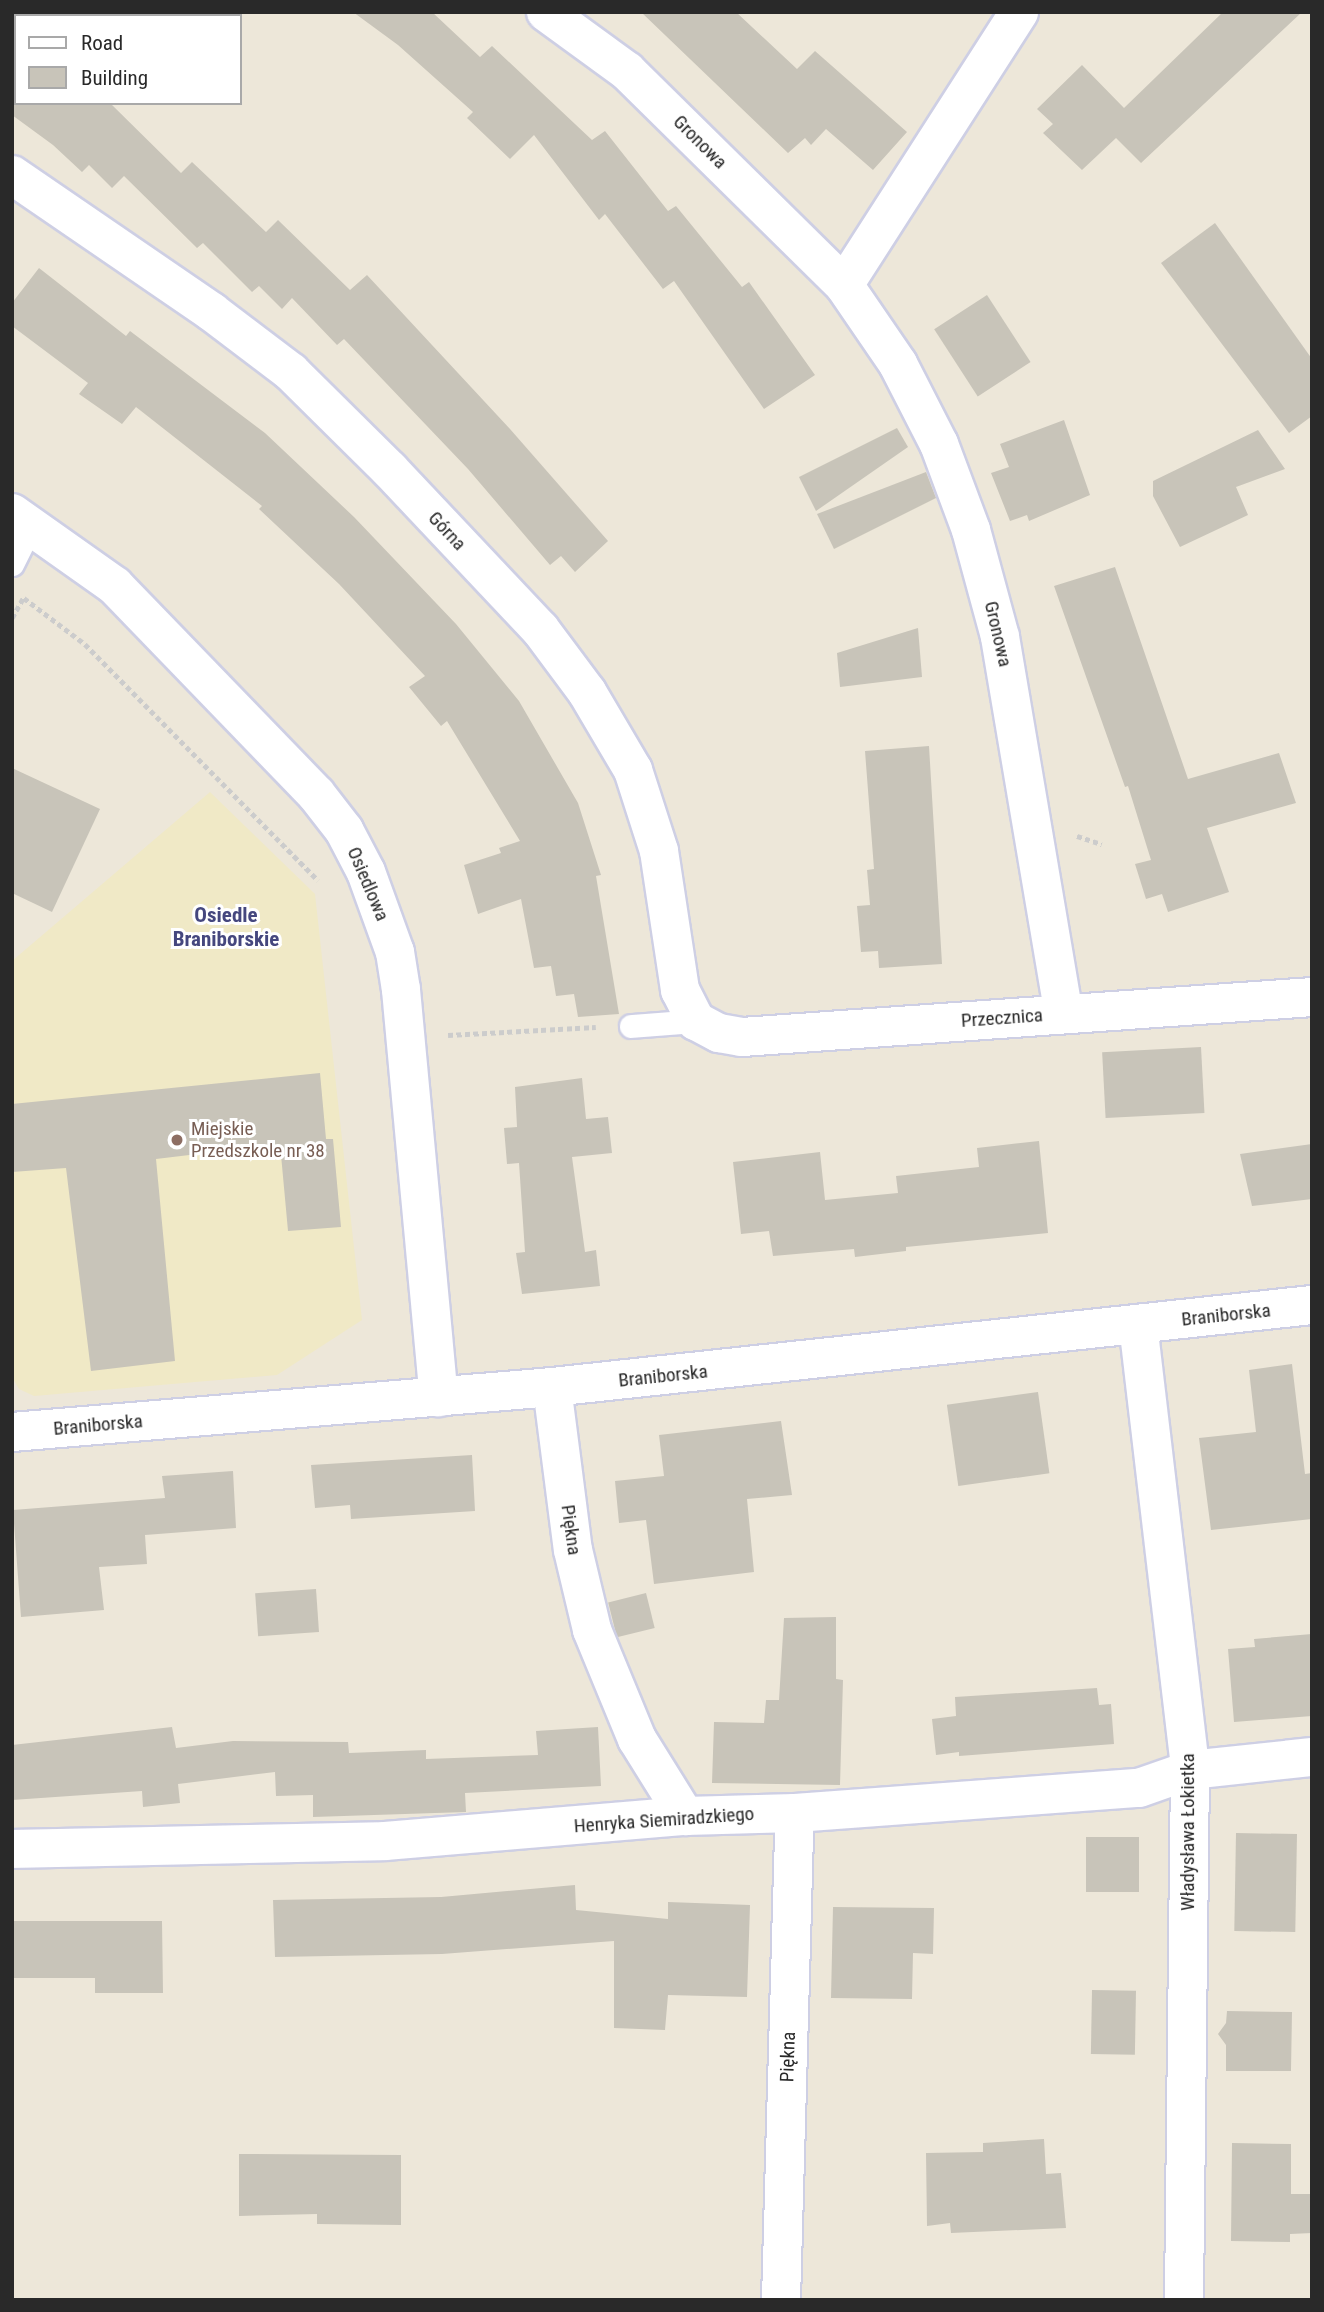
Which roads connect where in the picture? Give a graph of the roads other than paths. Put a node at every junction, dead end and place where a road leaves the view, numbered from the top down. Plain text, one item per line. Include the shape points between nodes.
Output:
1 (545, 12) edge
2 (1019, 12) edge
3 (12, 175) edge
4 (844, 285) junction
5 (22, 519) edge
6 (12, 564) edge
7 (1312, 997) edge
8 (1064, 1014) junction
9 (696, 1021) junction
10 (631, 1026) road end
11 (1312, 1305) edge
12 (1138, 1325) junction
13 (552, 1387) junction
14 (439, 1397) junction
15 (12, 1432) edge
16 (1312, 1757) edge
17 (1190, 1770) junction
18 (794, 1813) junction
19 (685, 1816) junction
20 (12, 1849) edge
21 (781, 2300) edge
22 (1184, 2300) edge

1 - 4 street, Gronowa via 627,71
2 - 4 street
3 - 9 street, Górna via 291,372 540,629 587,692 633,770 659,851 680,990
4 - 8 street, Gronowa via 898,364 939,444 971,530 1000,637
5 - 6 lane
5 - 14 street, Osiedlowa via 115,586 316,794 344,830 366,872 395,952 401,990
7 - 8 street, Przecznica
8 - 9 street, Przecznica via 742,1037 719,1033
9 - 10 lane
11 - 12 street, Braniborska
12 - 13 street, Braniborska
12 - 17 street, Władysława Łokietka
13 - 14 street, Braniborska
13 - 19 street, Piękna via 573,1550 592,1630 637,1739
14 - 15 street, Braniborska
16 - 17 street, Henryka Siemiradzkiego
17 - 18 street, Henryka Siemiradzkiego via 1139,1788
17 - 22 street, Władysława Łokietka
18 - 19 street, Henryka Siemiradzkiego
18 - 21 street, Piękna
19 - 20 street, Henryka Siemiradzkiego via 385,1841

